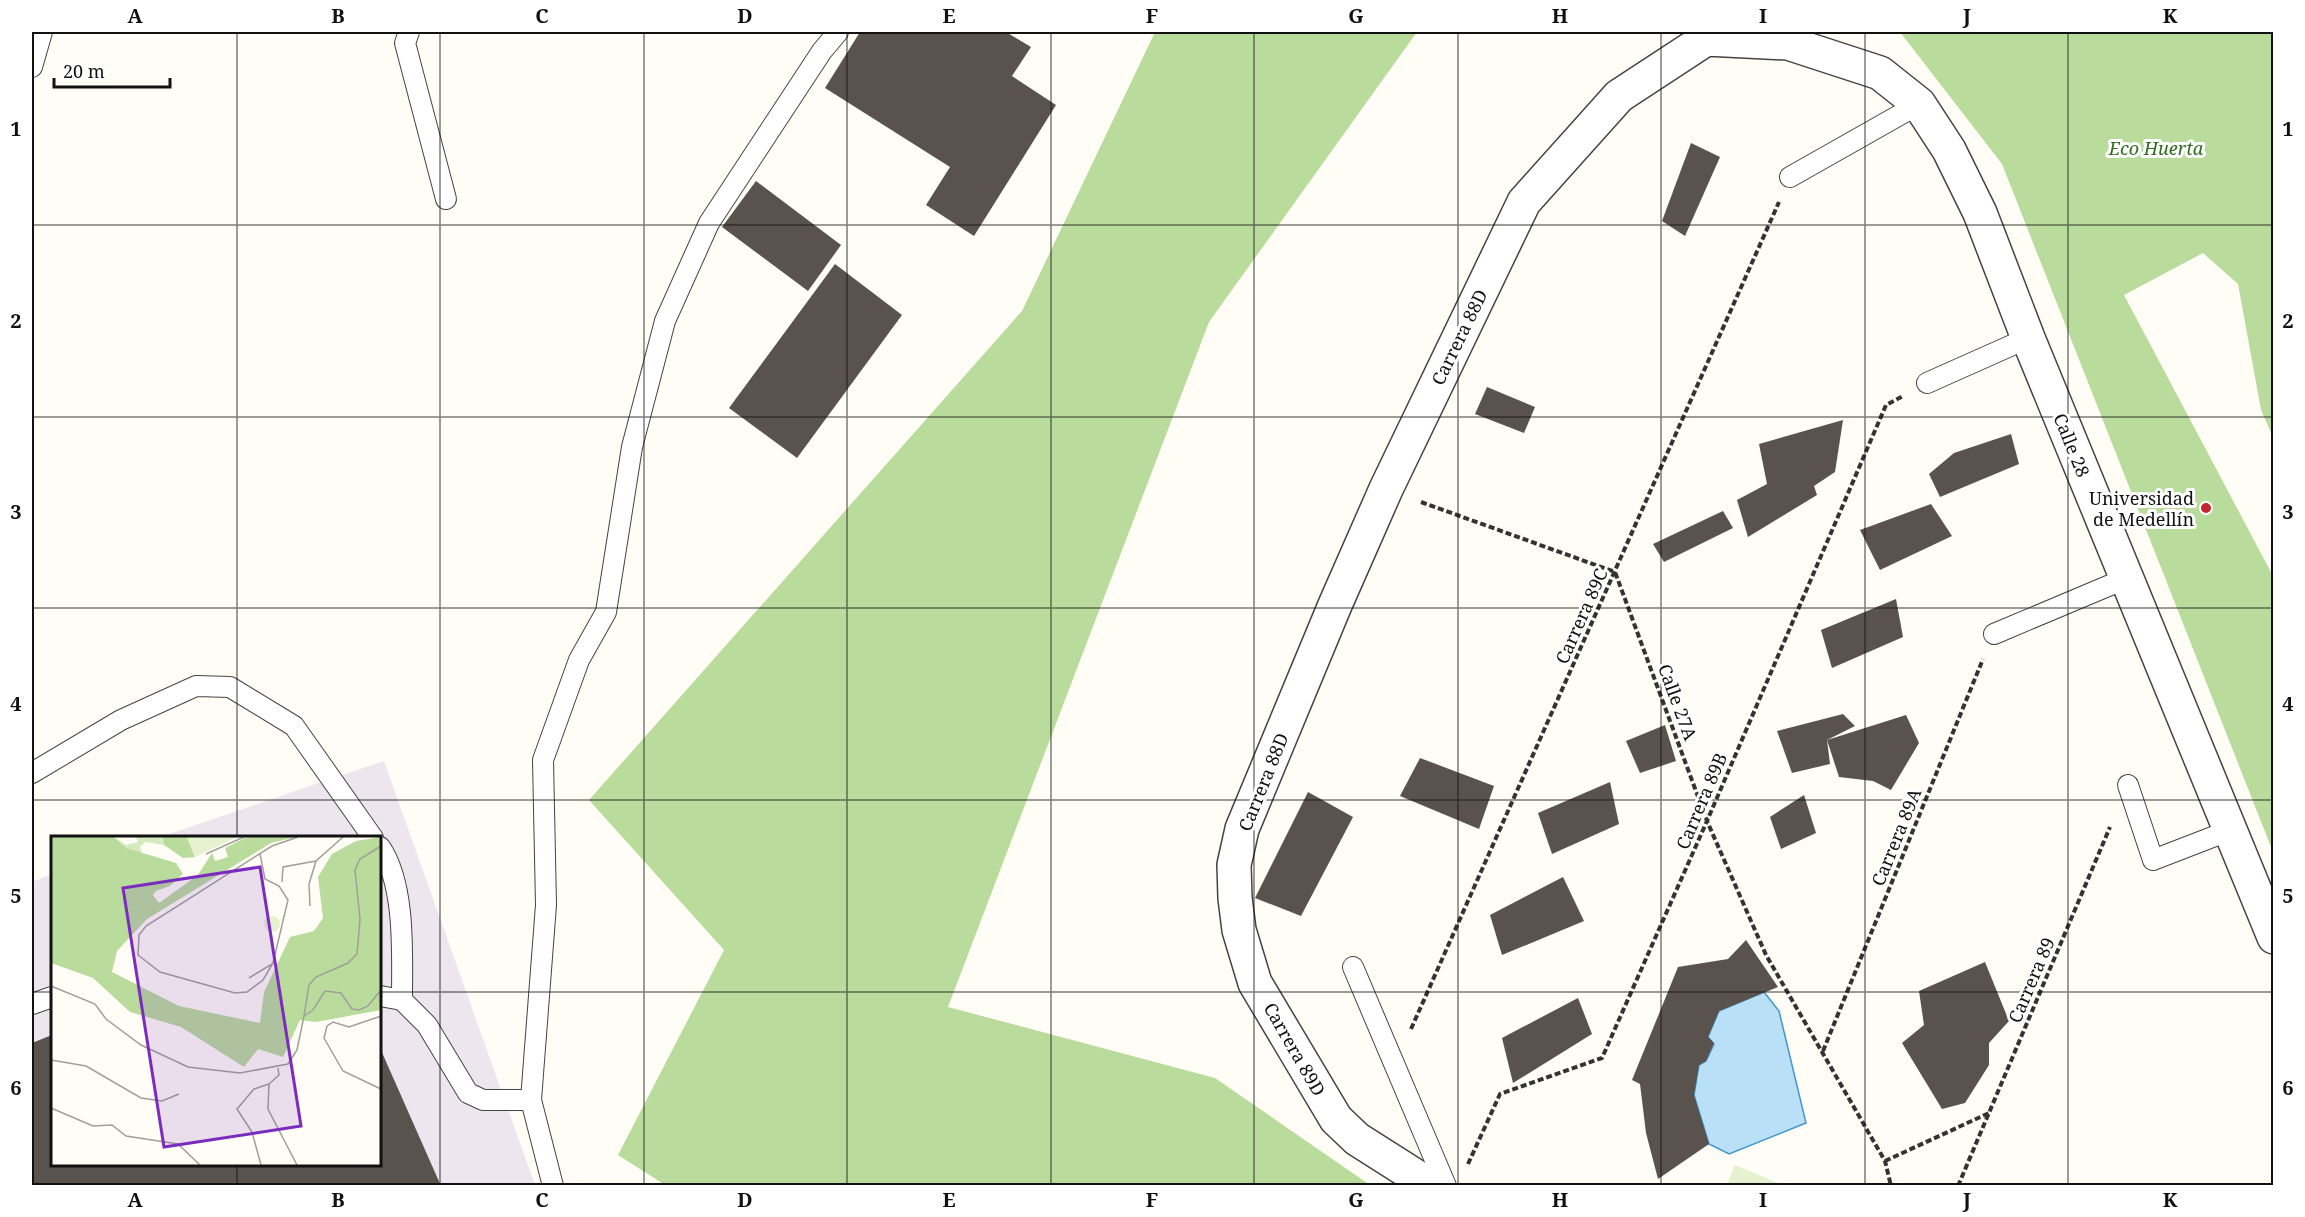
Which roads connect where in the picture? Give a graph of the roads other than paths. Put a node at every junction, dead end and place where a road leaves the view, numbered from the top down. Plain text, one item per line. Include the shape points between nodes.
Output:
1 (42, 32) edge
2 (409, 32) edge
3 (838, 32) edge
4 (32, 68) edge
5 (1880, 73) joint
6 (1919, 104) junction
7 (1790, 177) road end
8 (446, 199) dead end
9 (2028, 338) junction
10 (1927, 383) road end
11 (2127, 578) junction
12 (1994, 634) road end
13 (32, 773) edge
14 (2128, 785) road end
15 (2228, 831) junction
16 (372, 836) edge
17 (381, 848) edge
18 (1234, 866) joint
19 (2274, 937) edge
20 (1353, 967) dead end
21 (381, 996) edge
22 (51, 997) edge
23 (402, 1000) junction
24 (32, 1004) edge
25 (531, 1100) junction
26 (553, 1185) edge
27 (1431, 1185) edge
28 (1446, 1185) edge

1 - 4 lane
2 - 8 lane via 405,43
3 - 25 lane via 710,222 662,331 632,447 606,612 579,660 543,760 546,905
5 - 6 street, Calle 28
5 - 18 street, Carrera 88D via 1788,43 1706,39 1619,96 1524,202 1386,489 1335,605 1242,829
6 - 7 lane
6 - 9 street, Calle 28 via 1949,150 1980,213
9 - 10 lane
9 - 11 street, Calle 28
11 - 12 lane
11 - 15 street, Calle 28
13 - 16 lane via 121,720 196,686 230,687 294,726
14 - 15 lane via 2153,860
15 - 19 street, Calle 28
17 - 23 lane via 387,857 401,914
18 - 27 street, Carrera 89D via 1239,930 1255,983 1336,1119 1357,1139
20 - 28 lane
21 - 23 lane
22 - 24 lane
23 - 25 lane via 427,1025 468,1093 483,1100
25 - 26 lane

